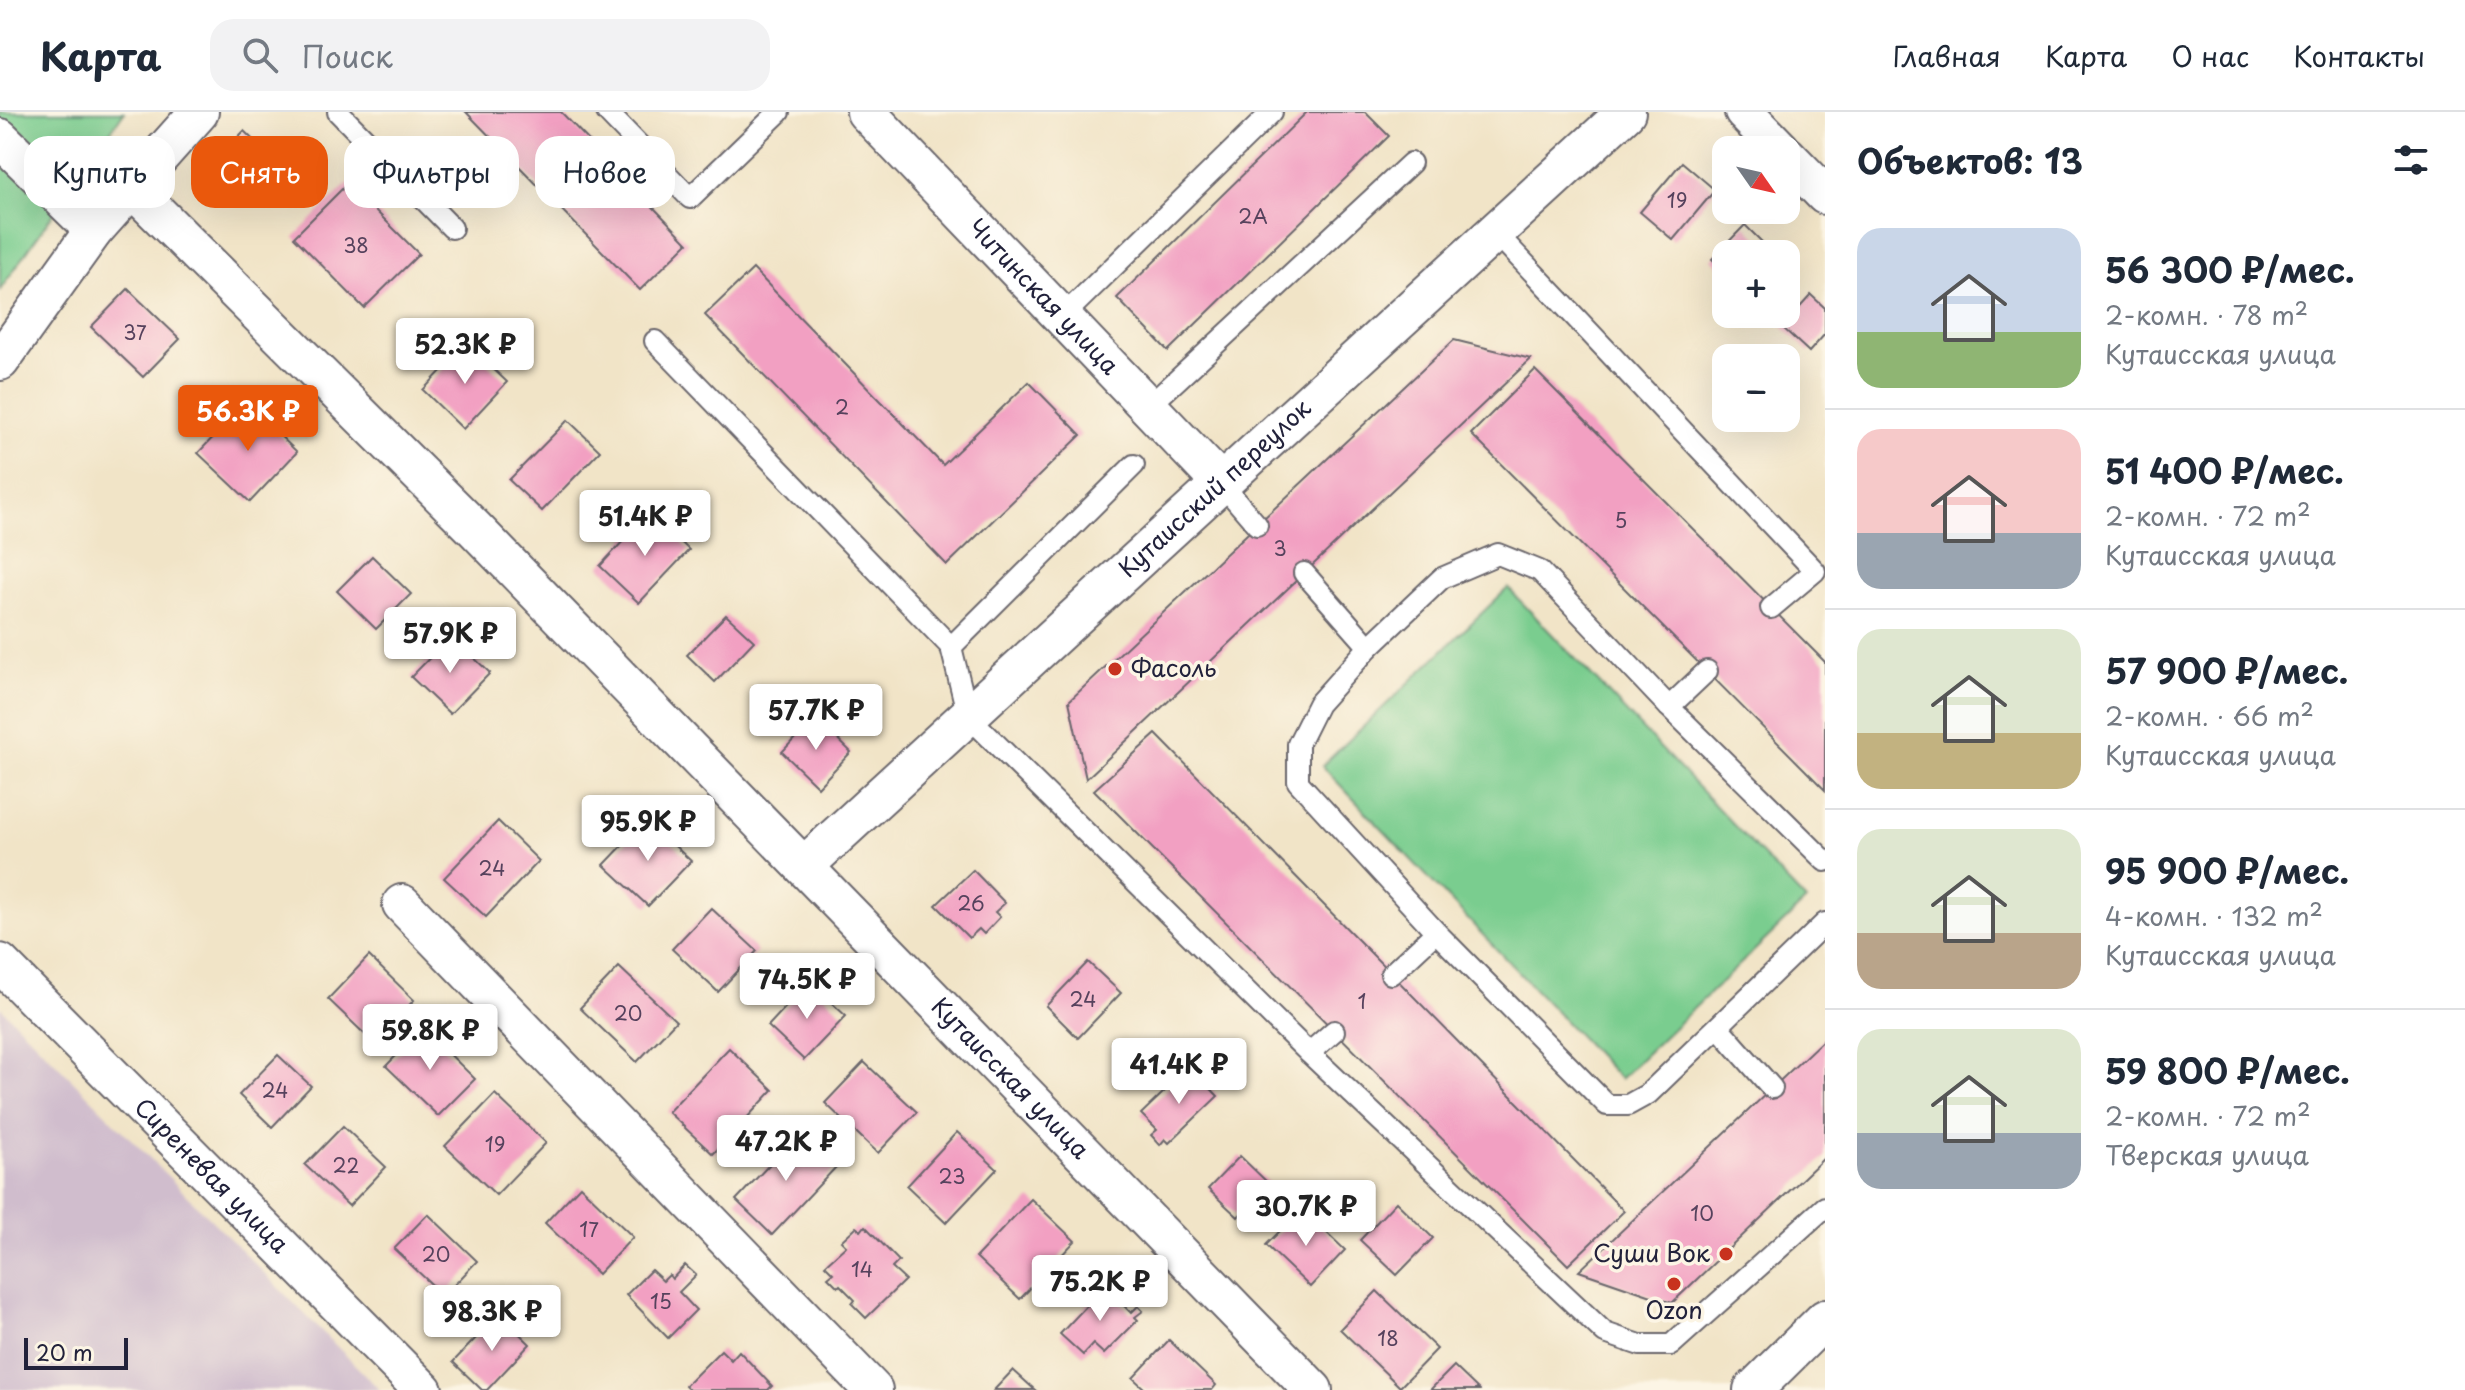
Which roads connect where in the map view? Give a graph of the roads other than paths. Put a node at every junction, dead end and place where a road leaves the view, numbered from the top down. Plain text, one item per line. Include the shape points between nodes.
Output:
1 (199, 112) edge
2 (338, 112) edge
3 (607, 112) edge
4 (779, 112) edge
5 (866, 112) edge
6 (1272, 112) edge
7 (1626, 112) edge
8 (1744, 112) edge
9 (1767, 136) edge
10 (0, 138) edge
11 (175, 138) edge
12 (1411, 163) dead end
13 (1800, 169) edge
14 (1825, 195) edge
15 (113, 208) edge
16 (152, 208) edge
17 (452, 228) dead end
18 (94, 230) junction
19 (1495, 232) junction
20 (1062, 317) junction
21 (655, 341) dead end
22 (0, 361) edge
23 (1148, 407) junction
24 (1134, 465) dead end
25 (1221, 483) junction
26 (1257, 525) dead end
27 (1304, 573) dead end
28 (1820, 576) edge
29 (1771, 608) dead end
30 (951, 647) junction
31 (1369, 647) junction
32 (1707, 671) dead end
33 (1669, 707) junction
34 (968, 716) junction
35 (1825, 861) edge
36 (804, 866) junction
37 (402, 904) dead end
38 (1825, 923) edge
39 (1436, 932) junction
40 (0, 963) edge
41 (1391, 974) dead end
42 (1719, 1028) junction
43 (1334, 1031) dead end
44 (1309, 1053) junction
45 (1772, 1088) dead end
46 (1825, 1207) edge
47 (1825, 1319) edge
48 (423, 1390) edge
49 (873, 1390) edge
50 (1313, 1390) edge
51 (1753, 1390) edge

1 - 11 street
2 - 17 lane
3 - 4 lane via 690,198
5 - 20 street, Читинская улица
6 - 20 lane
7 - 19 street, Кутаисский переулок
8 - 9 street
10 - 18 street
12 - 23 lane
13 - 14 street
15 - 18 street
16 - 36 street, Кутаисская улица
18 - 22 street
19 - 25 street, Кутаисский переулок
19 - 28 lane
20 - 23 street, Читинская улица
21 - 30 lane
23 - 25 street, Читинская улица
24 - 30 lane
25 - 26 lane
25 - 34 street, Кутаисский переулок
27 - 31 lane
28 - 29 lane
30 - 34 lane
31 - 33 lane via 1442,578 1498,554 1540,571
31 - 39 lane via 1318,704 1298,744 1298,782
32 - 33 lane
33 - 35 lane
34 - 36 street, Кутаисский переулок
34 - 44 lane
36 - 50 street, Кутаисская улица
37 - 49 street
38 - 42 lane
39 - 41 lane
39 - 42 lane via 1607,1105 1628,1105 1648,1094
40 - 48 street, Сиреневая улица
42 - 45 lane
43 - 44 lane
44 - 46 lane via 1605,1333 1640,1345 1671,1345
47 - 51 street

